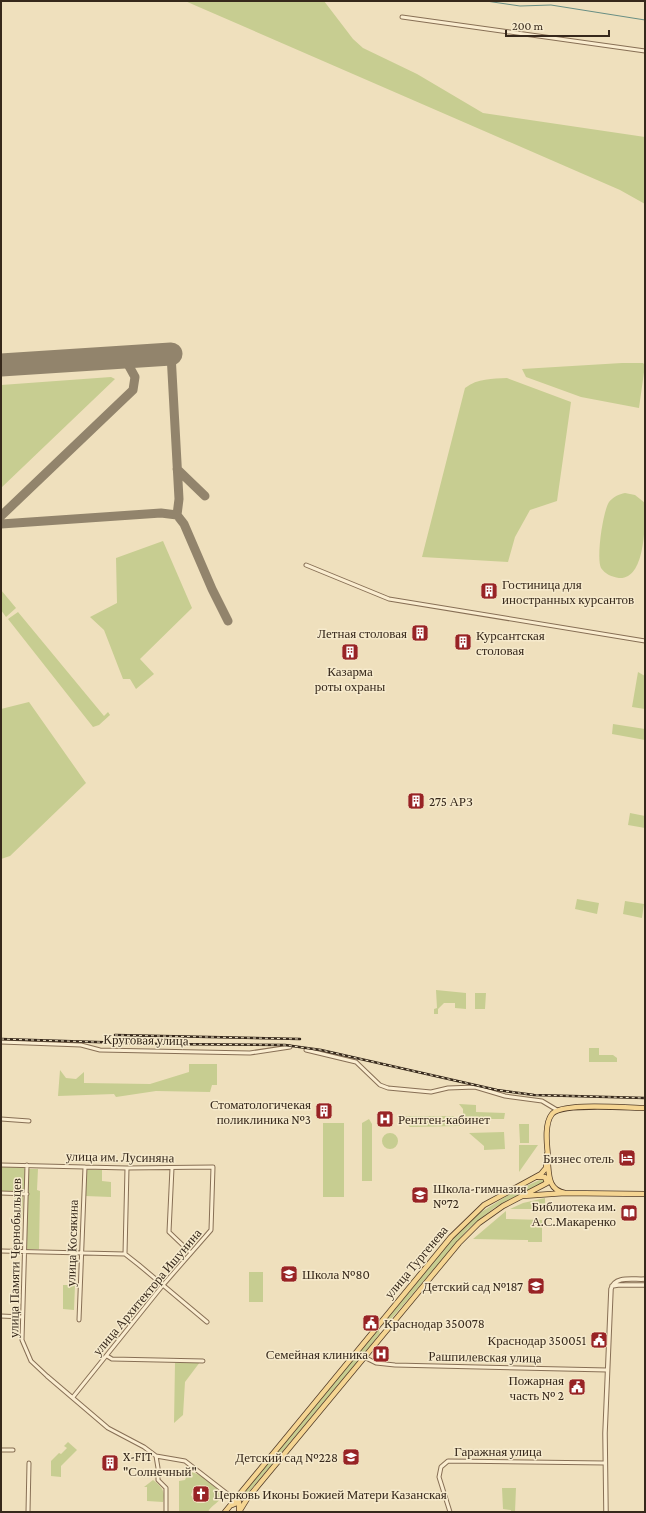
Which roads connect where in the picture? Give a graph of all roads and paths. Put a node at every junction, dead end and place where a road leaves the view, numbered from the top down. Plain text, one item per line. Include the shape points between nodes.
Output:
1 (402, 17) dead end
2 (645, 51) edge
3 (306, 565) dead end
4 (645, 641) edge
5 (1, 1042) edge
6 (290, 1047) dead end
7 (306, 1050) dead end
8 (645, 1108) edge
9 (557, 1110) junction
10 (1, 1119) edge
11 (29, 1121) dead end
12 (548, 1154) junction
13 (1, 1165) edge
14 (27, 1165) junction
15 (85, 1167) junction
16 (126, 1168) junction
17 (172, 1168) junction
18 (213, 1168) joint
19 (536, 1177) junction
20 (1, 1193) edge
21 (565, 1193) junction
22 (27, 1194) junction
23 (645, 1194) edge
24 (516, 1198) junction
25 (1, 1251) edge
26 (24, 1252) junction
27 (191, 1253) junction
28 (82, 1254) junction
29 (125, 1254) junction
30 (645, 1279) edge
31 (163, 1285) junction
32 (645, 1285) edge
33 (612, 1286) junction
34 (1, 1316) edge
35 (22, 1317) junction
36 (80, 1320) dead end
37 (382, 1320) junction
38 (207, 1322) dead end
39 (392, 1324) junction
40 (375, 1329) junction
41 (381, 1337) junction
42 (107, 1356) junction
43 (364, 1357) junction
44 (203, 1361) dead end
45 (607, 1370) junction
46 (73, 1397) junction
47 (1, 1450) edge
48 (13, 1450) dead end
49 (156, 1456) junction
50 (29, 1463) dead end
51 (605, 1463) junction
52 (238, 1494) junction
53 (247, 1498) junction
54 (236, 1500) junction
55 (226, 1510) edge
56 (28, 1512) edge
57 (166, 1512) edge
58 (239, 1512) edge
59 (450, 1512) edge
60 (606, 1512) edge

1 - 2 street
3 - 4 street via 389,599
5 - 6 street, Круговая улица via 75,1045 100,1050 250,1053
7 - 9 street via 360,1064 380,1085 388,1088 431,1092 448,1088 475,1088 505,1096 542,1101
8 - 9 main road via 571,1107
9 - 12 main road via 548,1122
10 - 11 street
12 - 19 main road via 545,1170
12 - 21 main road via 550,1181 553,1187
13 - 14 street, улица им. Лусиняна
14 - 15 street, улица им. Лусиняна
14 - 22 street, улица Памяти Чернобыльцев
15 - 16 street, улица им. Лусиняна
15 - 28 street, улица Косякина
16 - 17 street, улица им. Лусиняна
16 - 29 street
17 - 18 street, улица им. Лусиняна
17 - 27 street via 169,1232
18 - 27 street, улица Архитектора Ишунина via 211,1230
19 - 24 main road, улица Тургенева via 545,1177 547,1183
19 - 37 main road, улица Тургенева via 501,1195 476,1212 442,1246
20 - 22 street
21 - 23 main road, улица Тургенева
21 - 24 main road, улица Тургенева
22 - 26 street, улица Памяти Чернобыльцев
24 - 39 main road, улица Тургенева via 486,1217 467,1234
25 - 26 street
26 - 28 street
26 - 35 street, улица Памяти Чернобыльцев
27 - 31 street, улица Архитектора Ишунина
28 - 29 street
28 - 36 street, улица Косякина
29 - 31 street
30 - 33 street via 617,1280
31 - 38 street
31 - 42 street, улица Архитектора Ишунина
32 - 33 street
33 - 45 street
34 - 35 street
35 - 46 street, улица Памяти Чернобыльцев via 22,1340 26,1351 35,1365
37 - 39 main road via 384,1327
37 - 40 main road, улица Тургенева
39 - 41 main road, улица Тургенева
40 - 41 main road via 381,1330
40 - 52 main road, улица Тургенева
41 - 43 main road, улица Тургенева
42 - 44 street via 112,1359
42 - 46 street, улица Архитектора Ишунина
43 - 45 street, Рашпилевская улица via 376,1363 395,1365
43 - 53 main road, улица Тургенева
45 - 51 street
46 - 49 street via 108,1428 144,1446
47 - 48 street
49 - 54 street via 185,1461
49 - 57 street via 158,1480 166,1488
50 - 56 street
51 - 59 street, Гаражная улица via 448,1460 441,1467 439,1477
51 - 60 street
52 - 53 main road via 239,1501
52 - 54 main road, улица Тургенева
53 - 58 main road, улица Тургенева
54 - 55 main road, улица Тургенева
54 - 58 main road, улица Тургенева via 240,1504

